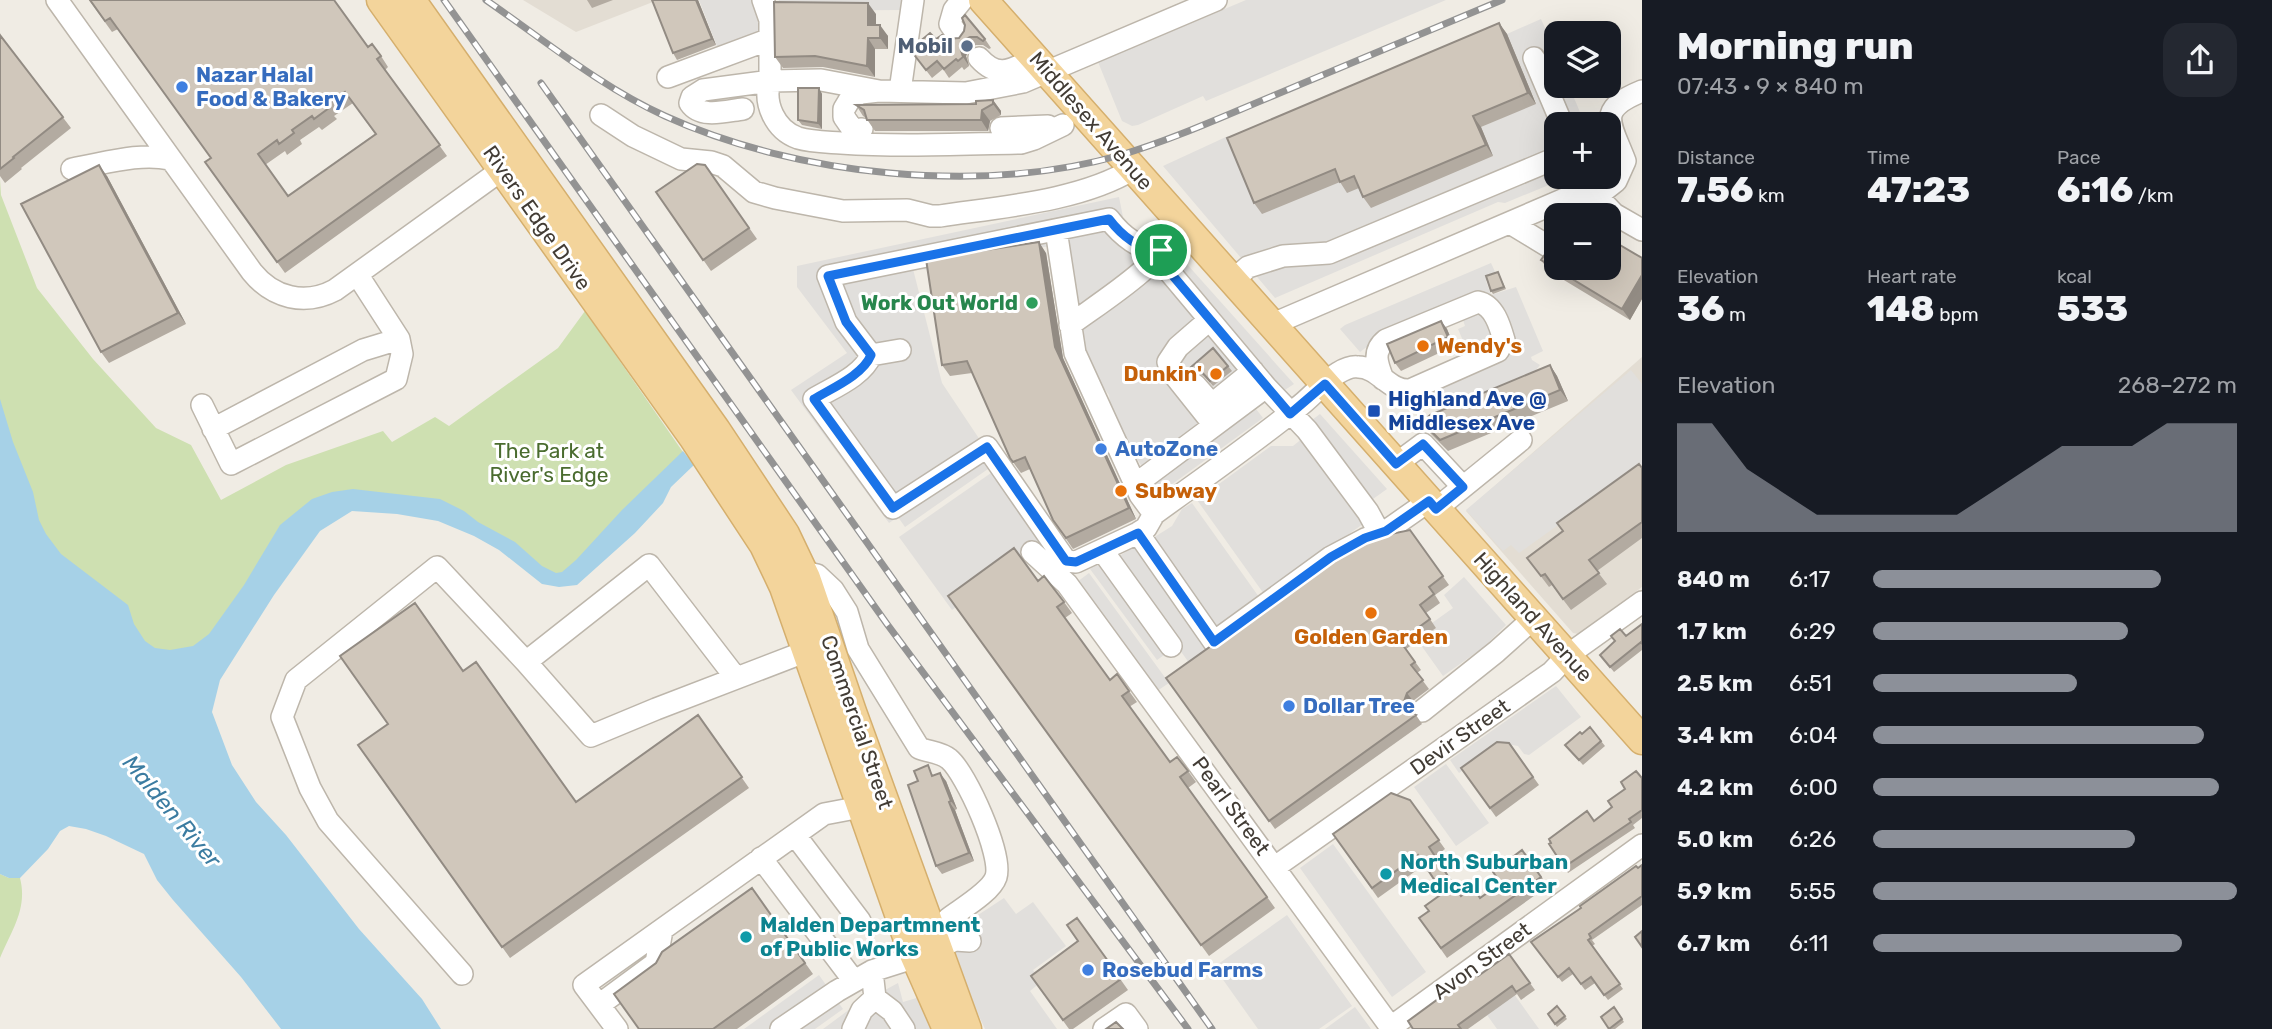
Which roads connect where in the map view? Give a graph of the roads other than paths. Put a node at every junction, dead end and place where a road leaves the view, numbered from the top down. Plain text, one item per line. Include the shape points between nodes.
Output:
1 (57, 0) edge
2 (381, 0) edge
3 (411, 0) edge
4 (763, 0) edge
5 (914, 0) edge
6 (962, 0) edge
7 (983, 0) edge
8 (1216, 0) edge
9 (958, 35) edge
10 (770, 39) junction
11 (979, 58) dead end
12 (1534, 58) dead end
13 (1042, 64) junction
14 (668, 77) dead end
15 (770, 81) junction
16 (879, 91) junction
17 (900, 91) junction
18 (1642, 91) edge
19 (770, 108) junction
20 (1557, 112) edge
21 (601, 115) dead end
22 (1074, 120) junction
23 (1001, 128) dead end
24 (862, 129) edge
25 (170, 159) junction
26 (513, 163) junction
27 (1544, 163) edge
28 (72, 169) dead end
29 (1133, 169) junction
30 (1597, 196) junction
31 (1169, 209) junction
32 (1510, 223) junction
33 (1056, 230) junction
34 (1642, 230) edge
35 (1544, 244) edge
36 (1159, 254) junction
37 (357, 274) junction
38 (1233, 280) junction
39 (1208, 321) junction
40 (1273, 324) junction
41 (1070, 325) junction
42 (399, 339) junction
43 (1178, 347) junction
44 (900, 350) dead end
45 (871, 355) junction
46 (1259, 379) junction
47 (1331, 379) junction
48 (1383, 379) junction
49 (202, 405) dead end
50 (1290, 414) junction
51 (1214, 425) junction
52 (213, 429) junction
53 (705, 433) junction
54 (1521, 440) dead end
55 (1396, 464) junction
56 (1136, 484) junction
57 (1463, 487) junction
58 (1429, 501) junction
59 (1154, 514) junction
60 (1138, 533) junction
61 (1380, 534) junction
62 (1102, 550) junction
63 (1032, 552) dead end
64 (803, 572) junction
65 (1642, 602) edge
66 (1534, 618) junction
67 (1171, 646) dead end
68 (817, 647) junction
69 (1568, 656) junction
70 (526, 662) junction
71 (736, 678) junction
72 (1422, 711) dead end
73 (1642, 740) edge
74 (860, 807) junction
75 (795, 835) junction
76 (1642, 845) edge
77 (761, 859) junction
78 (1275, 867) junction
79 (860, 921) dead end
80 (945, 946) junction
81 (462, 974) dead end
82 (863, 976) junction
83 (875, 998) junction
84 (1391, 1028) edge
85 (617, 1029) edge
86 (780, 1029) edge
87 (853, 1029) edge
88 (904, 1029) edge
89 (947, 1029) edge
90 (967, 1029) edge
91 (1104, 1029) edge
92 (1137, 1029) edge

1 - 25 street
2 - 26 main road, Rivers Edge Drive
3 - 26 main road, Rivers Edge Drive
4 - 10 street
5 - 17 street
6 - 9 street via 950,24
7 - 13 main road, Middlesex Avenue
8 - 13 street
10 - 14 street
10 - 15 street
11 - 13 street via 997,72
12 - 20 street
13 - 17 street via 1023,82 966,93
13 - 22 main road, Middlesex Avenue
15 - 16 street via 821,80
15 - 19 street via 766,94
15 - 19 street via 703,90 690,103 704,113
16 - 17 street
16 - 24 street via 861,93 844,108 847,124 853,130
18 - 30 street via 1612,108 1609,120 1625,161 1616,181
19 - 22 street via 784,131 799,138 873,145 1021,143
21 - 29 street via 681,159 723,166 754,192 843,211 907,210 931,216 986,209 1082,191
22 - 23 street
22 - 29 main road, Middlesex Avenue
25 - 28 street via 158,156
25 - 37 street via 252,272 272,290 298,299 311,298 335,290
26 - 37 street
26 - 53 main road, Rivers Edge Drive
27 - 38 street via 1329,253 1283,256 1248,267
29 - 31 main road, Middlesex Avenue
30 - 32 street via 1574,195
30 - 34 street via 1614,214
31 - 36 street via 1175,229
31 - 38 main road, Middlesex Avenue
32 - 35 street
32 - 40 street
33 - 36 street via 1109,219 1122,236
33 - 41 street
33 - 45 street via 828,276 846,322
36 - 39 street
36 - 41 street via 1151,265
37 - 42 street
38 - 40 main road, Middlesex Avenue
39 - 43 street
39 - 46 street
40 - 47 main road, Middlesex Avenue
41 - 56 street via 1081,368
42 - 52 street via 363,350
42 - 52 street via 402,354 396,379 231,464
43 - 46 street via 1180,368 1209,401
43 - 51 street via 1168,362 1170,369
44 - 45 street
45 - 62 street via 861,369 814,399 893,508 987,447 1066,561 1076,562
46 - 50 street
46 - 51 street
47 - 48 street via 1356,366
47 - 50 street
47 - 55 main road, Middlesex Avenue
48 - 48 street via 1402,391 1410,390 1499,351 1504,340 1492,310 1478,302 1386,340 1377,354
49 - 52 street
50 - 59 street
50 - 61 street via 1307,430
51 - 56 street
53 - 64 main road, Commercial Street via 785,534
53 - 68 main road, Commercial Street
54 - 57 street
55 - 57 street via 1423,444
55 - 58 main road, Middlesex Avenue
56 - 59 street
57 - 58 street
58 - 61 street
58 - 66 main road, Highland Avenue
59 - 60 street
60 - 61 street via 1214,642 1331,557
60 - 62 street
62 - 67 street
63 - 78 street, Pearl Street via 1067,584
64 - 68 main road, Commercial Street
64 - 80 street via 817,575 834,590 847,612 858,649 919,748 940,754 958,770 986,826 996,876 991,886 948,919
65 - 69 street, Devir Street
66 - 69 main road, Highland Avenue
66 - 72 street
68 - 71 street
68 - 74 main road, Commercial Street
68 - 80 main road, Commercial Street
69 - 73 main road, Highland Avenue
69 - 78 street, Devir Street via 1552,672
70 - 71 street via 591,736
70 - 71 street via 649,565
70 - 81 street via 437,567 296,680 282,717 328,821
74 - 75 street via 824,814
74 - 80 main road, Commercial Street
75 - 77 street
75 - 79 street
76 - 84 street, Avon Street
77 - 82 street
77 - 85 street via 584,985
78 - 84 street, Pearl Street
80 - 82 street
80 - 89 main road, Commercial Street
80 - 90 main road, Commercial Street
82 - 83 street
82 - 86 street
83 - 87 street via 862,1010
83 - 88 street via 892,1011
91 - 92 street via 1126,1014

